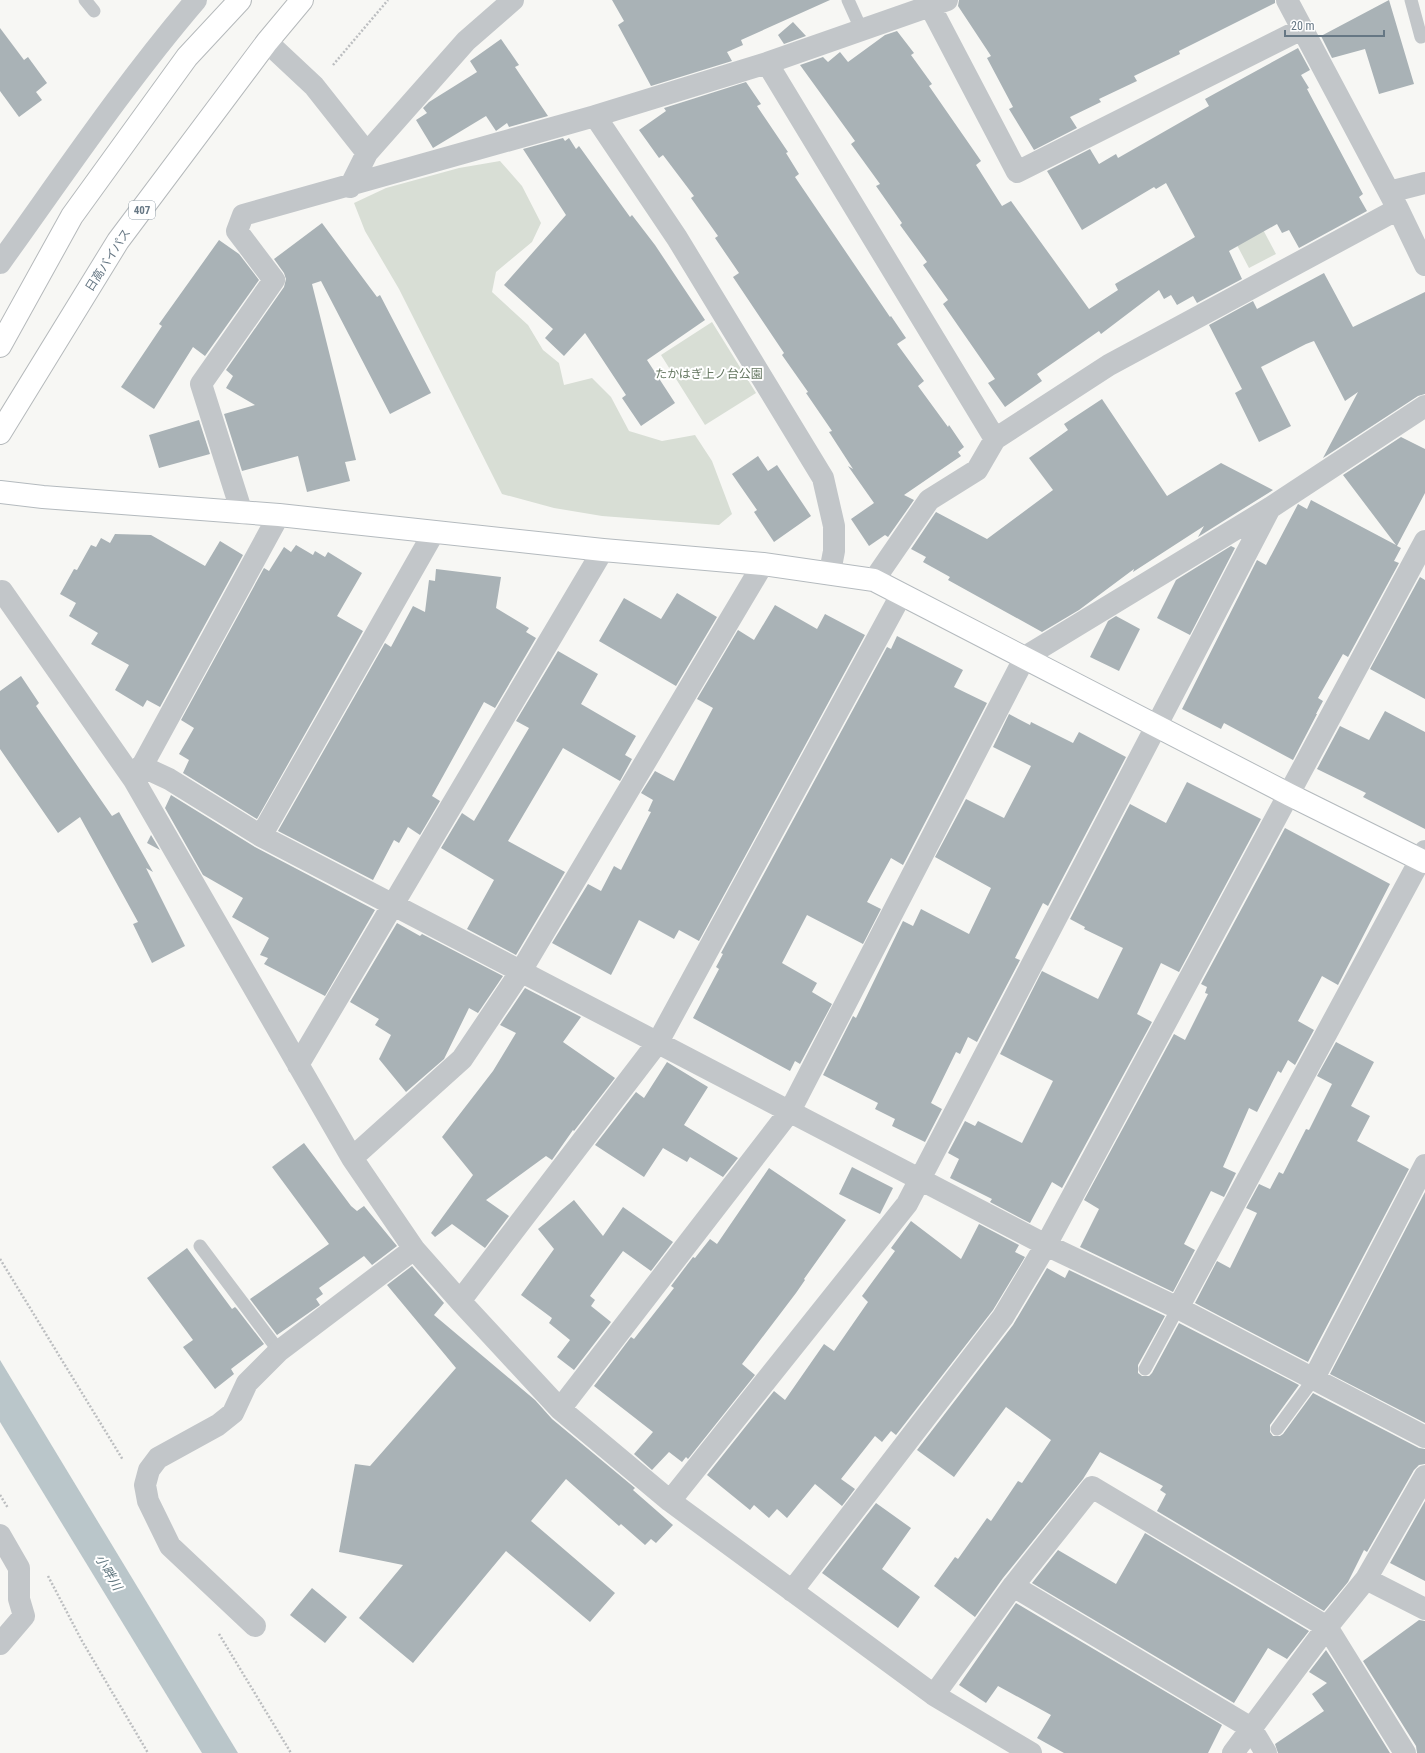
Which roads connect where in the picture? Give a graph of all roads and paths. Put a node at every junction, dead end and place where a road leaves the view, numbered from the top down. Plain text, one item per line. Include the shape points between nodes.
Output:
1 (85, 0) edge
2 (196, 0) edge
3 (240, 0) edge
4 (302, 0) edge
5 (388, 0) edge
6 (513, 0) edge
7 (848, 0) edge
8 (1287, 0) edge
9 (1411, 0) edge
10 (938, 3) edge
11 (94, 11) dead end
12 (1302, 29) junction
13 (862, 31) junction
14 (1420, 38) dead end
15 (267, 42) junction
16 (767, 63) junction
17 (314, 86) junction
18 (595, 116) junction
19 (367, 153) junction
20 (1425, 183) edge
21 (350, 187) junction
22 (1393, 200) junction
23 (0, 263) edge
24 (1425, 265) edge
25 (0, 346) edge
26 (1425, 406) edge
27 (0, 433) edge
28 (995, 439) junction
29 (0, 492) edge
30 (1270, 508) junction
31 (242, 512) junction
32 (279, 514) junction
33 (434, 532) junction
34 (1425, 541) edge
35 (604, 550) junction
36 (763, 564) junction
37 (830, 572) junction
38 (874, 580) junction
39 (2, 591) dead end
40 (901, 594) junction
41 (1025, 657) junction
42 (1156, 726) junction
43 (137, 773) junction
44 (1290, 795) junction
45 (261, 836) junction
46 (1424, 857) edge
47 (394, 905) junction
48 (521, 971) junction
49 (658, 1042) junction
50 (298, 1065) junction
51 (790, 1111) junction
52 (352, 1158) junction
53 (1425, 1165) edge
54 (921, 1179) junction
55 (1046, 1245) junction
56 (200, 1246) dead end
57 (414, 1249) junction
58 (0, 1259) edge
59 (460, 1301) junction
60 (1178, 1308) junction
61 (279, 1351) junction
62 (1145, 1369) dead end
63 (1312, 1380) junction
64 (560, 1409) junction
65 (1277, 1429) dead end
66 (1425, 1437) edge
67 (1425, 1476) edge
68 (148, 1501) junction
69 (670, 1501) junction
70 (0, 1535) edge
71 (47, 1573) dead end
72 (1366, 1579) junction
73 (1013, 1586) junction
74 (792, 1591) junction
75 (1425, 1609) edge
76 (255, 1626) dead end
77 (1327, 1627) junction
78 (218, 1631) dead end
79 (0, 1644) edge
80 (934, 1695) junction
81 (1251, 1728) junction
82 (148, 1753) edge
83 (291, 1753) edge
84 (1031, 1753) edge
85 (1233, 1753) edge
86 (1266, 1753) edge
87 (1405, 1753) edge

1 - 11 lane
2 - 23 street via 159,43
3 - 25 main road via 187,58 72,216
4 - 15 main road, 日高バイパス / 407
5 - 17 path
6 - 19 street via 466,41
7 - 13 lane
8 - 12 street
9 - 14 lane
10 - 12 street via 1017,172
10 - 13 street
12 - 22 street
13 - 16 street
15 - 17 street
15 - 27 main road, 日高バイパス / 407 via 118,241
16 - 18 street
16 - 28 street
17 - 19 street
18 - 21 street
18 - 37 street via 677,238 823,478 834,526 834,551
19 - 21 street
20 - 22 street
21 - 31 street via 243,215 237,231 274,280 201,384
22 - 24 street
22 - 28 street via 1109,365
26 - 30 street
28 - 38 street via 977,470 929,500
29 - 31 main road
30 - 41 street
30 - 42 street
31 - 32 main road
32 - 33 main road
32 - 43 street
33 - 35 main road
33 - 45 street
34 - 44 street
35 - 36 main road
35 - 47 street
36 - 37 main road
36 - 48 street
37 - 38 main road
38 - 40 main road
39 - 43 street
40 - 41 main road
40 - 49 street
41 - 42 main road
41 - 51 street
42 - 44 main road
42 - 54 street
43 - 45 street via 169,779
43 - 50 street
44 - 46 main road
44 - 55 street
45 - 47 street
46 - 60 street
47 - 48 street
47 - 50 street
48 - 49 street
48 - 52 street via 462,1059
49 - 51 street
49 - 59 street
50 - 52 street
51 - 54 street
51 - 64 street
52 - 57 street
53 - 63 street
54 - 55 street
54 - 69 street via 907,1204
55 - 60 street
55 - 74 street via 1003,1317
56 - 61 lane
57 - 59 street
57 - 61 street
58 - 68 path
59 - 64 street
60 - 62 lane
60 - 63 street
61 - 68 street via 247,1383 233,1413 218,1425 158,1458 149,1470 145,1485
63 - 65 lane
63 - 66 street
64 - 69 street
67 - 72 street
68 - 76 street via 170,1546
69 - 74 street
70 - 79 street via 19,1568 20,1599 24,1616
71 - 82 path via 82,1642
72 - 75 street
72 - 77 street
73 - 77 street via 1092,1487
73 - 80 street
73 - 81 street
74 - 80 street
77 - 81 street
77 - 87 street
78 - 83 path
80 - 84 street
81 - 85 street
81 - 86 street

